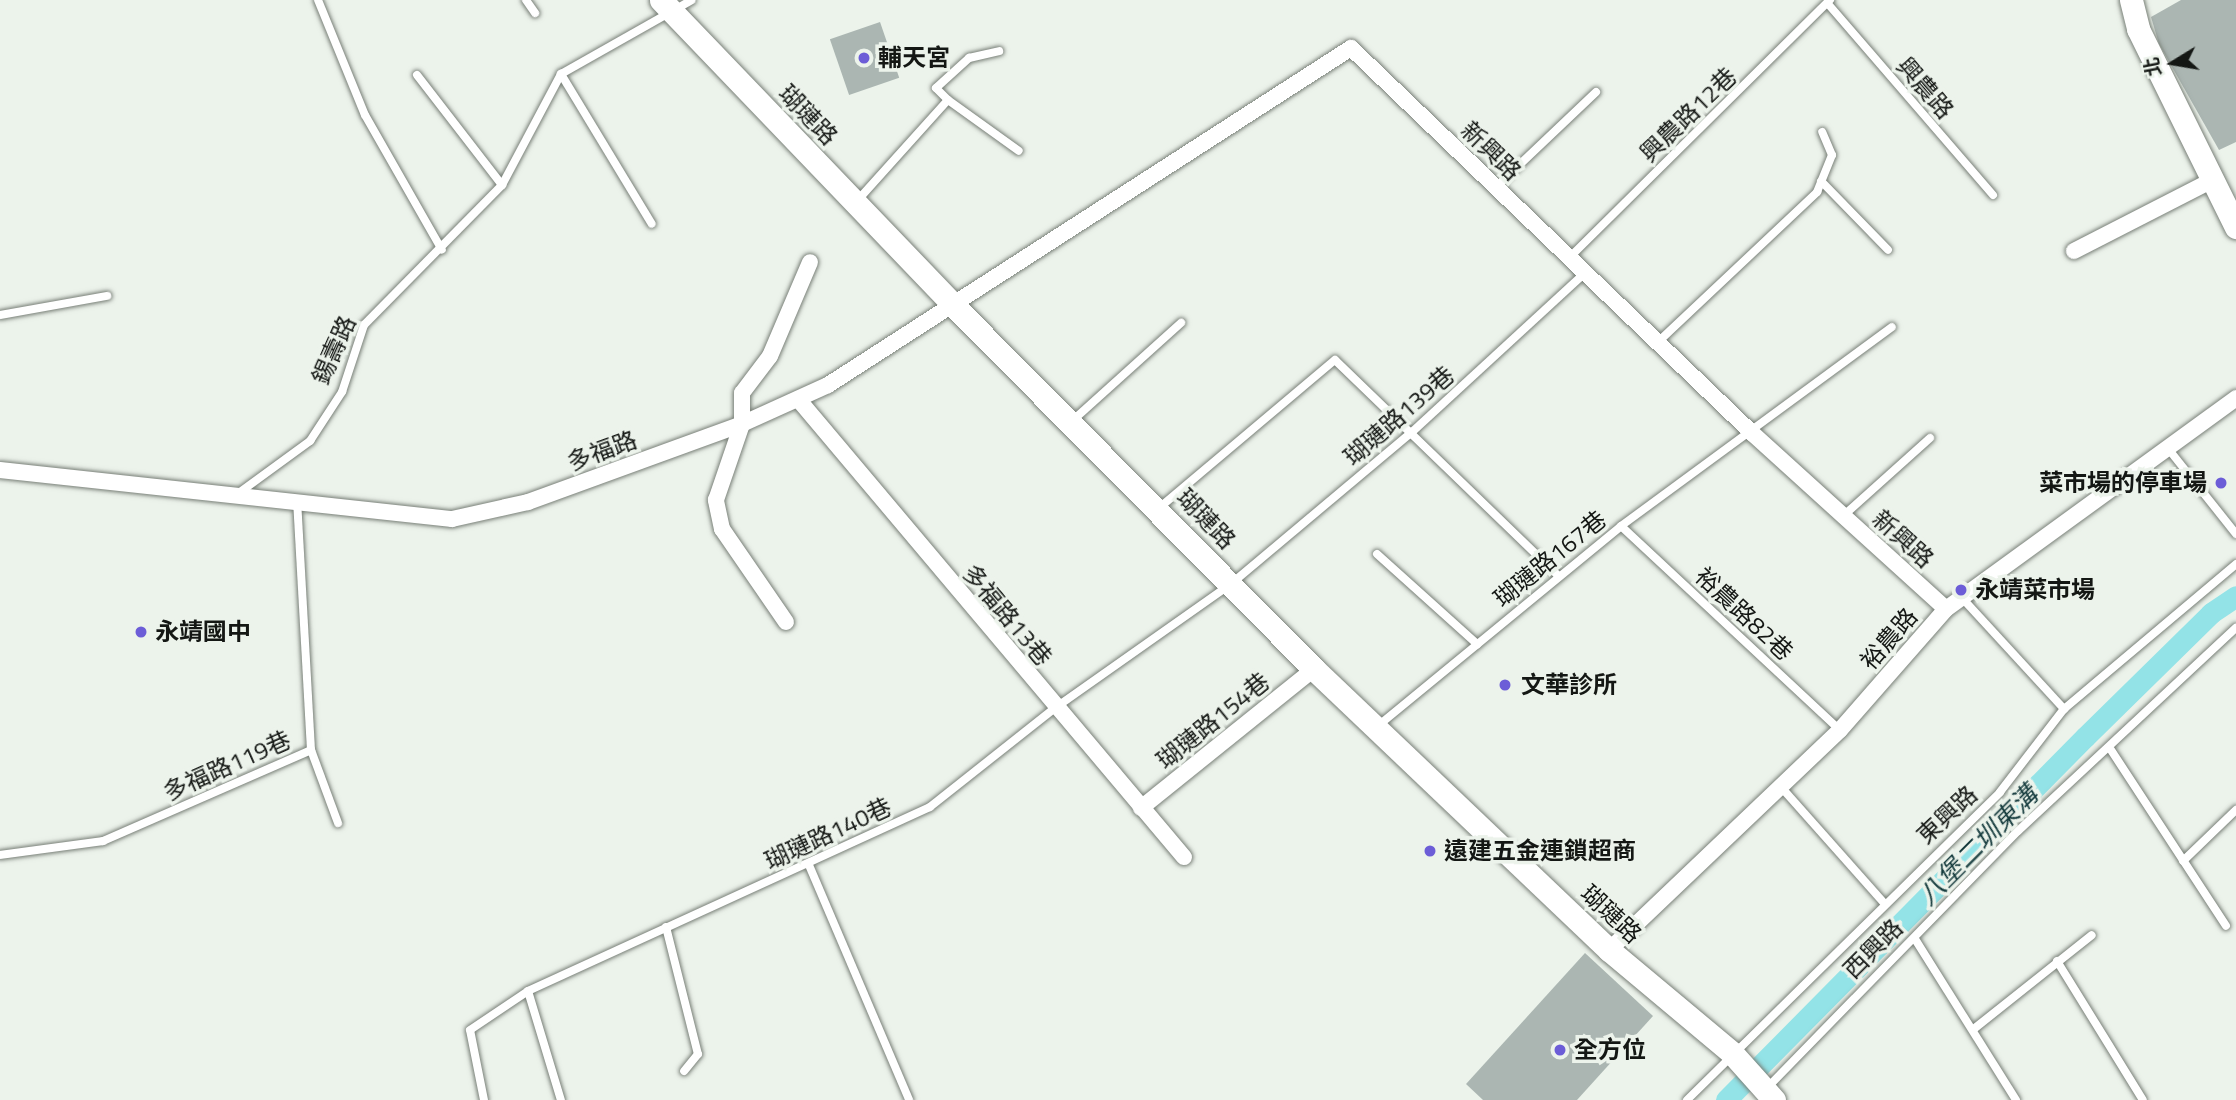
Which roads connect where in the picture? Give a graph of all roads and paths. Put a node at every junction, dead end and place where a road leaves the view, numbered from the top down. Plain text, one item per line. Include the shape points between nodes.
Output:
1 (318, 0) edge
2 (526, 0) edge
3 (2132, 0) edge
4 (1830, 3) edge
5 (675, 4) edge
6 (535, 13) dead end
7 (999, 51) dead end
8 (561, 74) junction
9 (417, 75) dead end
10 (1596, 92) dead end
11 (948, 100) junction
12 (1822, 132) dead end
13 (1019, 151) dead end
14 (1821, 181) junction
15 (2211, 181) junction
16 (502, 185) junction
17 (1496, 187) junction
18 (1993, 195) dead end
19 (855, 203) junction
20 (652, 224) dead end
21 (2236, 227) edge
22 (442, 250) junction
23 (1888, 250) dead end
24 (2074, 251) dead end
25 (1570, 257) junction
26 (810, 262) dead end
27 (1586, 272) junction
28 (107, 296) dead end
29 (955, 307) junction
30 (0, 315) edge
31 (1181, 323) dead end
32 (1892, 327) dead end
33 (1658, 342) junction
34 (2236, 398) edge
35 (797, 399) junction
36 (1072, 421) junction
37 (742, 424) junction
38 (1412, 432) junction
39 (1752, 433) junction
40 (1930, 438) dead end
41 (2170, 451) junction
42 (0, 470) edge
43 (234, 496) junction
44 (297, 502) junction
45 (1159, 508) junction
46 (1843, 516) junction
47 (1621, 526) junction
48 (2236, 534) edge
49 (1377, 554) dead end
50 (2236, 565) edge
51 (1559, 576) junction
52 (1232, 583) junction
53 (1962, 597) junction
54 (1946, 609) junction
55 (786, 622) dead end
56 (2236, 628) edge
57 (1477, 644) junction
58 (1314, 669) junction
59 (1055, 708) junction
60 (2064, 709) junction
61 (1379, 725) junction
62 (1839, 730) junction
63 (311, 750) junction
64 (2110, 750) junction
65 (1781, 787) junction
66 (1141, 808) junction
67 (2236, 810) edge
68 (338, 823) dead end
69 (0, 855) edge
70 (1184, 857) dead end
71 (2183, 861) junction
72 (809, 865) junction
73 (1883, 902) junction
74 (2225, 926) dead end
75 (666, 927) junction
76 (2092, 935) dead end
77 (1915, 939) junction
78 (1609, 950) junction
79 (2057, 961) junction
80 (528, 991) junction
81 (1975, 1028) junction
82 (1732, 1053) junction
83 (684, 1071) dead end
84 (1765, 1094) edge
85 (484, 1100) edge
86 (561, 1100) edge
87 (909, 1100) edge
88 (1688, 1100) edge
89 (2016, 1100) edge
90 (2143, 1100) edge

1 - 22 lane via 365,115
2 - 6 lane
3 - 15 street via 2138,29
4 - 18 lane, 興農路
4 - 25 lane, 興農路12巷
5 - 8 lane
5 - 19 street, 瑚璉路
7 - 11 lane via 969,58 936,88
8 - 16 lane, 錫壽路
8 - 20 lane
9 - 16 lane
10 - 17 lane
11 - 13 lane
11 - 19 lane
12 - 14 lane via 1832,155
14 - 23 lane
14 - 33 lane via 1817,192
15 - 21 street
15 - 24 street
16 - 22 lane, 錫壽路
17 - 25 street, 新興路
17 - 29 street, 新興路 via 1351,48
19 - 29 street, 瑚璉路
22 - 43 lane, 錫壽路 via 364,325 342,392 310,441
25 - 27 street, 新興路
26 - 37 street via 770,356 743,393
27 - 33 street, 新興路
27 - 38 lane, 瑚璉路139巷
28 - 30 lane
29 - 35 street, 多福路
29 - 36 street, 瑚璉路
31 - 36 lane
32 - 39 lane, 瑚璉路167巷
33 - 39 street, 新興路
34 - 41 street, 裕農路
35 - 37 street, 多福路
35 - 59 street, 多福路13巷
36 - 45 street, 瑚璉路
37 - 44 street, 多福路 via 528,502 452,519
37 - 55 street via 716,500 722,529
38 - 45 lane via 1335,360
38 - 51 lane
38 - 52 lane, 瑚璉路139巷
39 - 46 street, 新興路
39 - 47 lane, 瑚璉路167巷
40 - 46 lane
41 - 48 lane
41 - 53 street, 裕農路
42 - 43 street
43 - 44 street, 多福路
44 - 63 lane, 多福路119巷
45 - 52 street, 瑚璉路
46 - 54 street, 新興路
47 - 51 lane, 瑚璉路167巷
47 - 62 lane, 裕農路82巷
49 - 57 lane
50 - 60 lane, 東興路
51 - 57 lane, 瑚璉路167巷
52 - 58 street, 瑚璉路
52 - 59 lane, 瑚璉路140巷
53 - 54 street, 裕農路
53 - 60 lane
54 - 62 street, 裕農路
56 - 64 lane, 西興路
57 - 61 lane, 瑚璉路167巷
58 - 61 street, 瑚璉路
58 - 66 street, 瑚璉路154巷
59 - 66 street, 多福路13巷
59 - 72 lane, 瑚璉路140巷 via 930,807
60 - 73 lane, 東興路 via 2000,792
61 - 78 street, 瑚璉路
62 - 65 street, 裕農路
63 - 68 lane
63 - 69 lane, 多福路119巷 via 103,841
64 - 71 lane
64 - 77 lane, 西興路 via 2018,831
65 - 73 lane
65 - 78 street, 裕農路
66 - 70 street, 多福路13巷
67 - 71 lane
71 - 74 lane
72 - 75 lane, 瑚璉路140巷
72 - 87 lane
73 - 82 lane, 東興路
75 - 80 lane, 瑚璉路140巷
75 - 83 lane via 698,1054
76 - 79 lane
77 - 81 lane
77 - 84 lane, 西興路
78 - 82 street, 瑚璉路
79 - 81 lane
79 - 90 lane
80 - 85 lane, 瑚璉路140巷 via 470,1030
80 - 86 lane
81 - 89 lane
82 - 84 street, 瑚璉路
82 - 88 lane, 東興路

